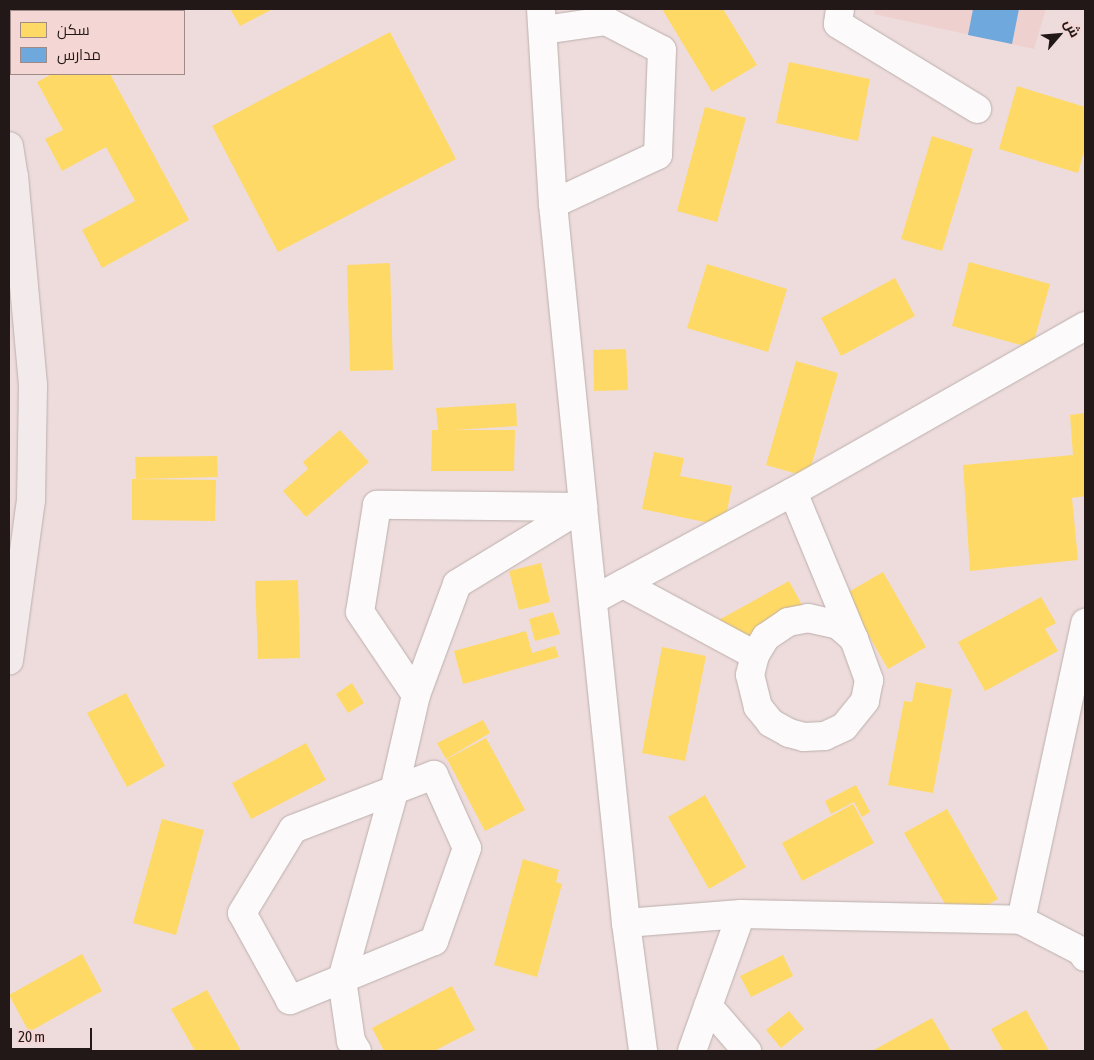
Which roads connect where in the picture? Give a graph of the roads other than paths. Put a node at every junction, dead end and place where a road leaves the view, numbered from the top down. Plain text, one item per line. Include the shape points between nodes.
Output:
1 (840, 9) edge
2 (543, 19) edge
3 (977, 109) dead end
4 (9, 146) edge
5 (553, 204) junction
6 (1085, 326) edge
7 (793, 492) junction
8 (583, 507) junction
9 (623, 584) junction
10 (592, 600) junction
11 (1085, 623) edge
12 (854, 638) junction
13 (755, 655) junction
14 (9, 660) edge
15 (416, 695) junction
16 (394, 791) junction
17 (741, 914) junction
18 (1021, 920) junction
19 (626, 923) junction
20 (1085, 957) edge
21 (342, 979) junction
22 (708, 1006) junction
23 (357, 1051) edge
24 (643, 1051) edge
25 (692, 1051) edge
26 (747, 1051) edge

1 - 3 street via 838,24
2 - 5 street
2 - 5 street via 606,21 662,50 658,156
4 - 14 highway via 33,386 31,500
5 - 8 street
6 - 7 street
7 - 9 street
7 - 12 street
8 - 10 street
8 - 15 street via 457,584
8 - 15 street via 377,505 360,612
9 - 10 street
9 - 13 street
10 - 19 street
11 - 18 street
12 - 13 street via 838,625 808,618 780,627 766,637
12 - 13 street via 869,680 865,700 844,727 825,736 789,734 771,723 753,696 750,675
15 - 16 street
16 - 21 street
16 - 21 street via 434,775 467,848 434,941
16 - 21 street via 293,829 242,913 290,1000
17 - 18 street
17 - 19 street
17 - 22 street
18 - 20 street via 1081,951
19 - 24 street
21 - 23 street via 351,1041
22 - 25 street
22 - 26 street

